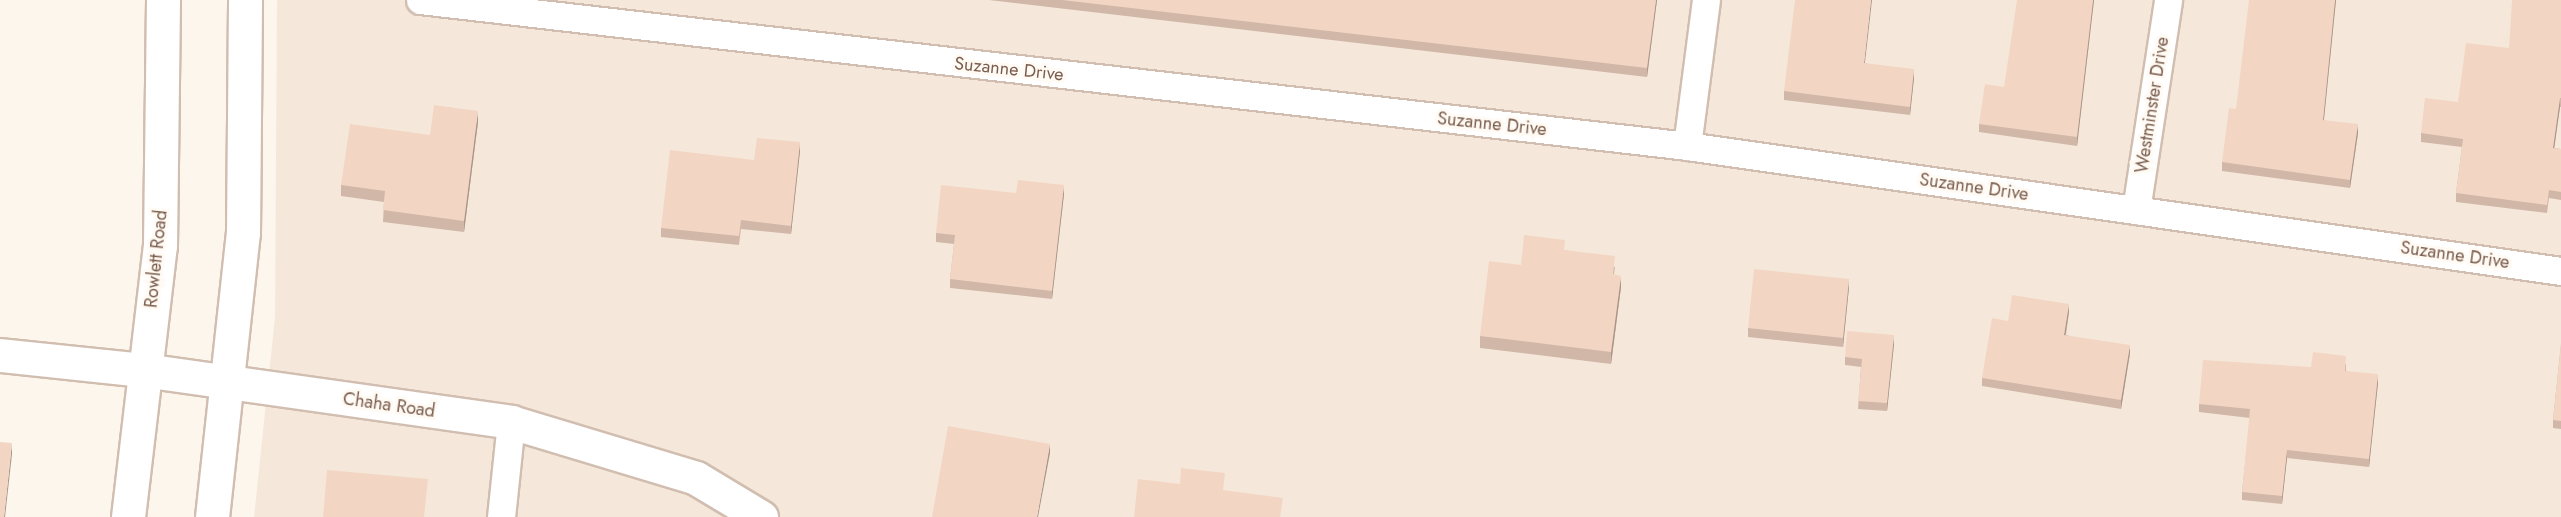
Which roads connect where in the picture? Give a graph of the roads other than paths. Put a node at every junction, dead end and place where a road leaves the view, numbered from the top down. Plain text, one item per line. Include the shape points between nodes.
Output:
1 (163, 0) edge
2 (245, 0) edge
3 (420, 0) edge
4 (1706, 0) edge
5 (2168, 0) edge
6 (510, 6) edge
7 (1687, 146) junction
8 (2136, 210) junction
9 (2561, 271) edge
10 (0, 356) edge
11 (143, 370) junction
12 (229, 382) junction
13 (511, 422) junction
14 (128, 517) edge
15 (212, 517) edge
16 (501, 517) edge
17 (762, 517) edge

1 - 11 main road, Rowlett Road via 160,235
2 - 12 main road via 243,233
3 - 6 street, Suzanne Drive
4 - 7 street
5 - 8 street, Westminster Drive
6 - 7 street, Suzanne Drive
7 - 8 street, Suzanne Drive
8 - 9 street, Suzanne Drive
10 - 11 main road, Chaha Road
11 - 12 main road, Chaha Road
11 - 14 main road, Rowlett Road
12 - 13 main road, Chaha Road
12 - 15 main road
13 - 16 street
13 - 17 main road, Chaha Road via 696,478

